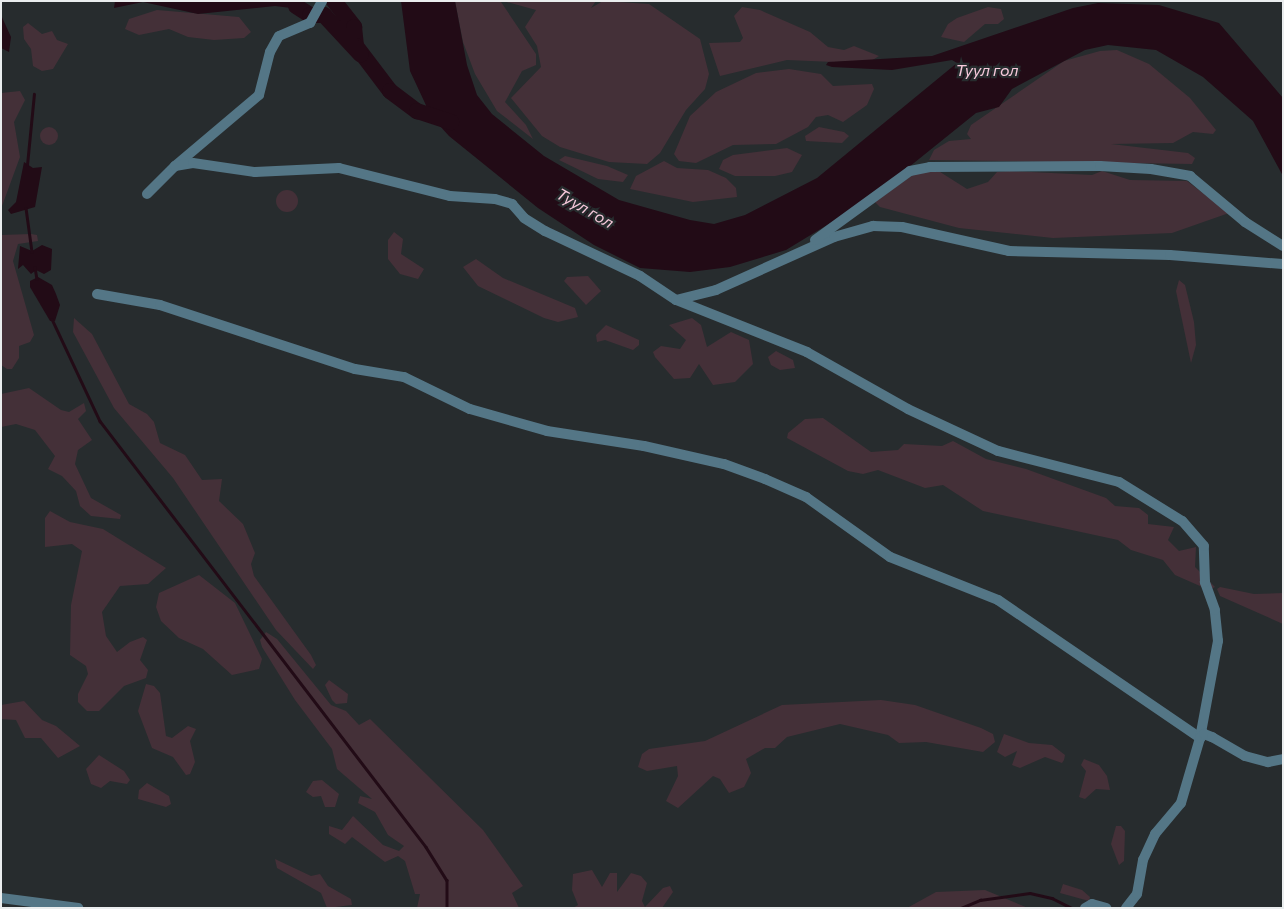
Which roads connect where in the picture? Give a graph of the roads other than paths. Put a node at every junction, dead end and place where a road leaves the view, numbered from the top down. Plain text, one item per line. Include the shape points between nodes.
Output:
1 (322, 1) edge
2 (175, 166) junction
3 (147, 194) dead end
4 (1283, 246) edge
5 (800, 251) junction
6 (1283, 264) edge
7 (96, 294) dead end
8 (676, 300) junction
9 (1200, 738) junction
10 (1283, 758) edge
11 (1, 898) edge
12 (78, 908) edge
13 (1085, 908) edge
14 (1106, 908) edge
15 (1126, 908) edge

1 - 2 street via 310,23 279,36 270,52 259,95
2 - 3 street
2 - 8 street via 193,163 255,172 339,168 450,196 495,199 512,204 538,226 640,276
4 - 5 street via 1245,222 1190,176 1151,168 1100,166 930,166 910,171
5 - 6 street via 873,226 902,227 1009,250 1170,255
5 - 8 street via 716,290
7 - 9 street via 160,305 355,369 404,377 470,409 547,431 644,446 724,464 765,480 806,497 890,556 998,600
8 - 9 street via 807,352 908,409 998,450 1119,482 1182,521 1204,546 1205,582 1215,610 1218,641
9 - 10 street via 1204,734 1245,756 1268,762
9 - 15 street via 1181,803 1155,834 1143,860 1137,894
11 - 12 street
13 - 14 street via 1092,904

